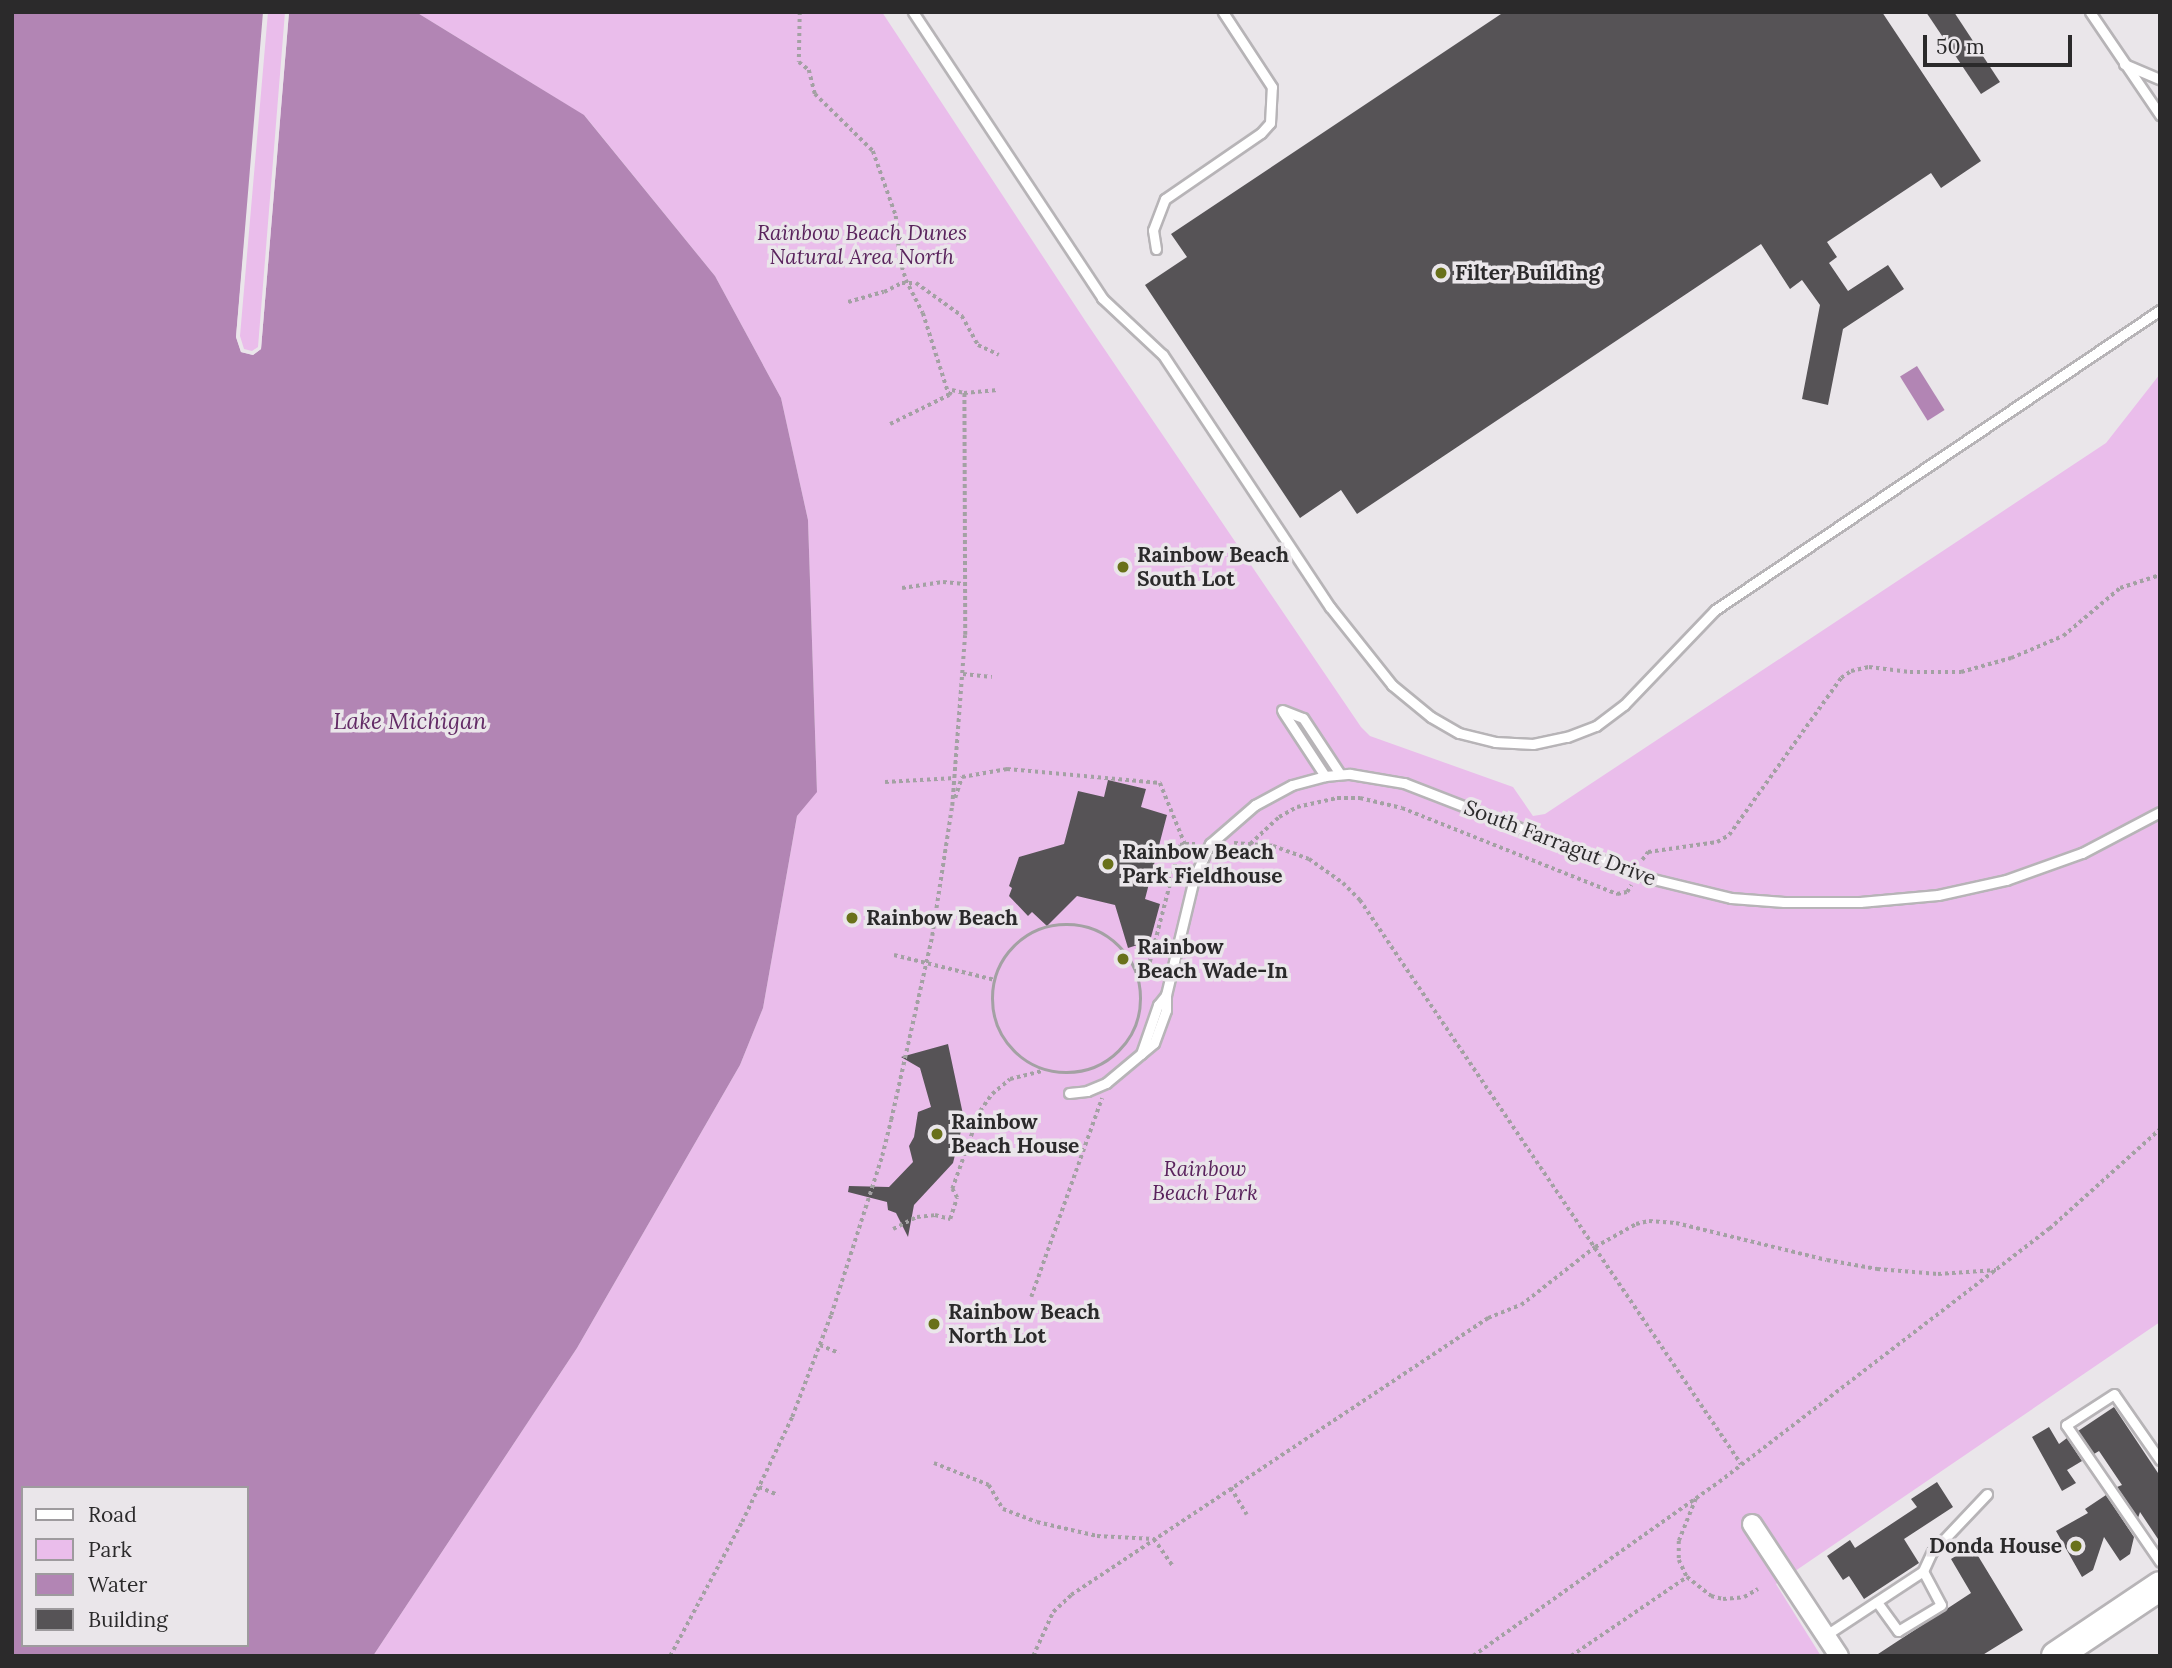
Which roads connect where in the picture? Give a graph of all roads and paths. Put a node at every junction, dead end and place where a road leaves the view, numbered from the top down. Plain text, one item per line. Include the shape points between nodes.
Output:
1 (800, 12) edge
2 (913, 12) edge
3 (2090, 12) edge
4 (1228, 14) edge
5 (2124, 64) junction
6 (2160, 79) edge
7 (2160, 115) edge
8 (1156, 249) dead end
9 (908, 284) junction
10 (848, 302) dead end
11 (2160, 310) edge
12 (999, 355) dead end
13 (998, 390) dead end
14 (964, 393) junction
15 (949, 395) junction
16 (890, 424) dead end
17 (2160, 575) edge
18 (966, 584) junction
19 (901, 588) dead end
20 (963, 674) junction
21 (992, 677) dead end
22 (1340, 774) junction
23 (1325, 776) junction
24 (955, 778) junction
25 (885, 782) dead end
26 (953, 806) junction
27 (2160, 813) edge
28 (1185, 844) junction
29 (1210, 844) junction
30 (1641, 861) dead end
31 (1631, 885) dead end
32 (894, 955) dead end
33 (926, 963) junction
34 (1138, 979) junction
35 (995, 981) junction
36 (1112, 1058) junction
37 (1044, 1070) junction
38 (1106, 1083) junction
39 (1069, 1093) dead end
40 (2160, 1129) edge
41 (893, 1229) dead end
42 (1595, 1247) junction
43 (1996, 1270) junction
44 (1031, 1297) dead end
45 (820, 1346) junction
46 (839, 1353) dead end
47 (2160, 1460) edge
48 (934, 1463) dead end
49 (1741, 1464) junction
50 (759, 1488) junction
51 (1231, 1488) junction
52 (1987, 1494) dead end
53 (778, 1495) dead end
54 (1697, 1497) junction
55 (1247, 1515) dead end
56 (1752, 1524) dead end
57 (1154, 1539) junction
58 (2160, 1562) edge
59 (1172, 1565) dead end
60 (1923, 1571) junction
61 (1687, 1577) junction
62 (2160, 1586) edge
63 (1758, 1589) dead end
64 (1877, 1602) junction
65 (1826, 1635) junction
66 (670, 1656) edge
67 (1033, 1656) edge
68 (1473, 1656) edge
69 (1571, 1656) edge
70 (1839, 1656) edge
71 (2056, 1656) edge

1 - 9 path via 799,62 809,70 815,94 873,151 896,216 900,260
2 - 11 lane via 1102,298 1163,355 1330,607 1392,685 1431,718 1495,743 1533,744 1596,726 1624,705 1715,610
3 - 5 lane
4 - 8 lane via 1272,87 1270,123 1261,134 1165,199 1153,230
5 - 6 lane
5 - 7 lane
9 - 10 path
9 - 12 path via 925,287 940,298 962,316 978,345
9 - 15 path via 923,313
13 - 14 path
14 - 15 path via 952,390
14 - 18 path
15 - 16 path
17 - 30 path via 2120,588 2063,636 2011,658 1961,672 1910,673 1869,667 1851,671 1841,678 1729,835 1717,842 1647,852
18 - 19 path
18 - 20 path
20 - 21 path
20 - 24 path
22 - 23 lane, South Farragut Drive
22 - 23 lane via 1303,719 1282,710
22 - 27 lane, South Farragut Drive via 1404,783 1648,878 1731,898 1784,902 1938,895 2006,880 2082,853
23 - 29 lane, South Farragut Drive via 1292,785 1255,805
24 - 25 path
24 - 26 path
26 - 28 path via 962,777 1007,769 1160,783
26 - 33 path
28 - 29 path
28 - 34 path via 1180,845 1146,976
29 - 38 lane, South Farragut Drive via 1194,878 1166,1010 1154,1043
31 - 42 path via 1628,892 1617,894 1402,808 1360,798 1297,807 1250,844 1273,846 1309,859 1360,900
32 - 33 path
33 - 35 path
33 - 45 path via 882,1156
34 - 35 path via 1126,954 1111,940 1093,930 1062,925 1024,939 1003,961
34 - 36 path via 1141,1003 1137,1023
35 - 37 path via 993,1010 1003,1038 1023,1060
36 - 37 path via 1079,1073
36 - 38 path
37 - 41 path via 1010,1079 980,1111 952,1189 957,1198 950,1219 917,1217
38 - 39 lane, South Farragut Drive
38 - 44 path
40 - 43 path
42 - 43 path via 1636,1224 1661,1221 1877,1269 1938,1274
42 - 49 path
42 - 51 path via 1521,1305 1488,1318
43 - 49 path
45 - 46 path
45 - 50 path
47 - 58 lane via 2115,1394 2066,1425
48 - 57 path via 989,1485 1003,1509 1037,1522 1097,1536
49 - 54 path
50 - 53 path
50 - 66 path
51 - 55 path
51 - 57 path
52 - 60 lane via 1932,1552
54 - 61 path via 1679,1541 1679,1560
54 - 68 path
56 - 65 street
57 - 59 path
57 - 67 path via 1059,1604
60 - 64 lane
60 - 64 lane via 1941,1605 1898,1631
61 - 63 path via 1711,1596 1723,1599 1744,1597
61 - 69 path
62 - 71 main road
64 - 65 lane
65 - 70 street

